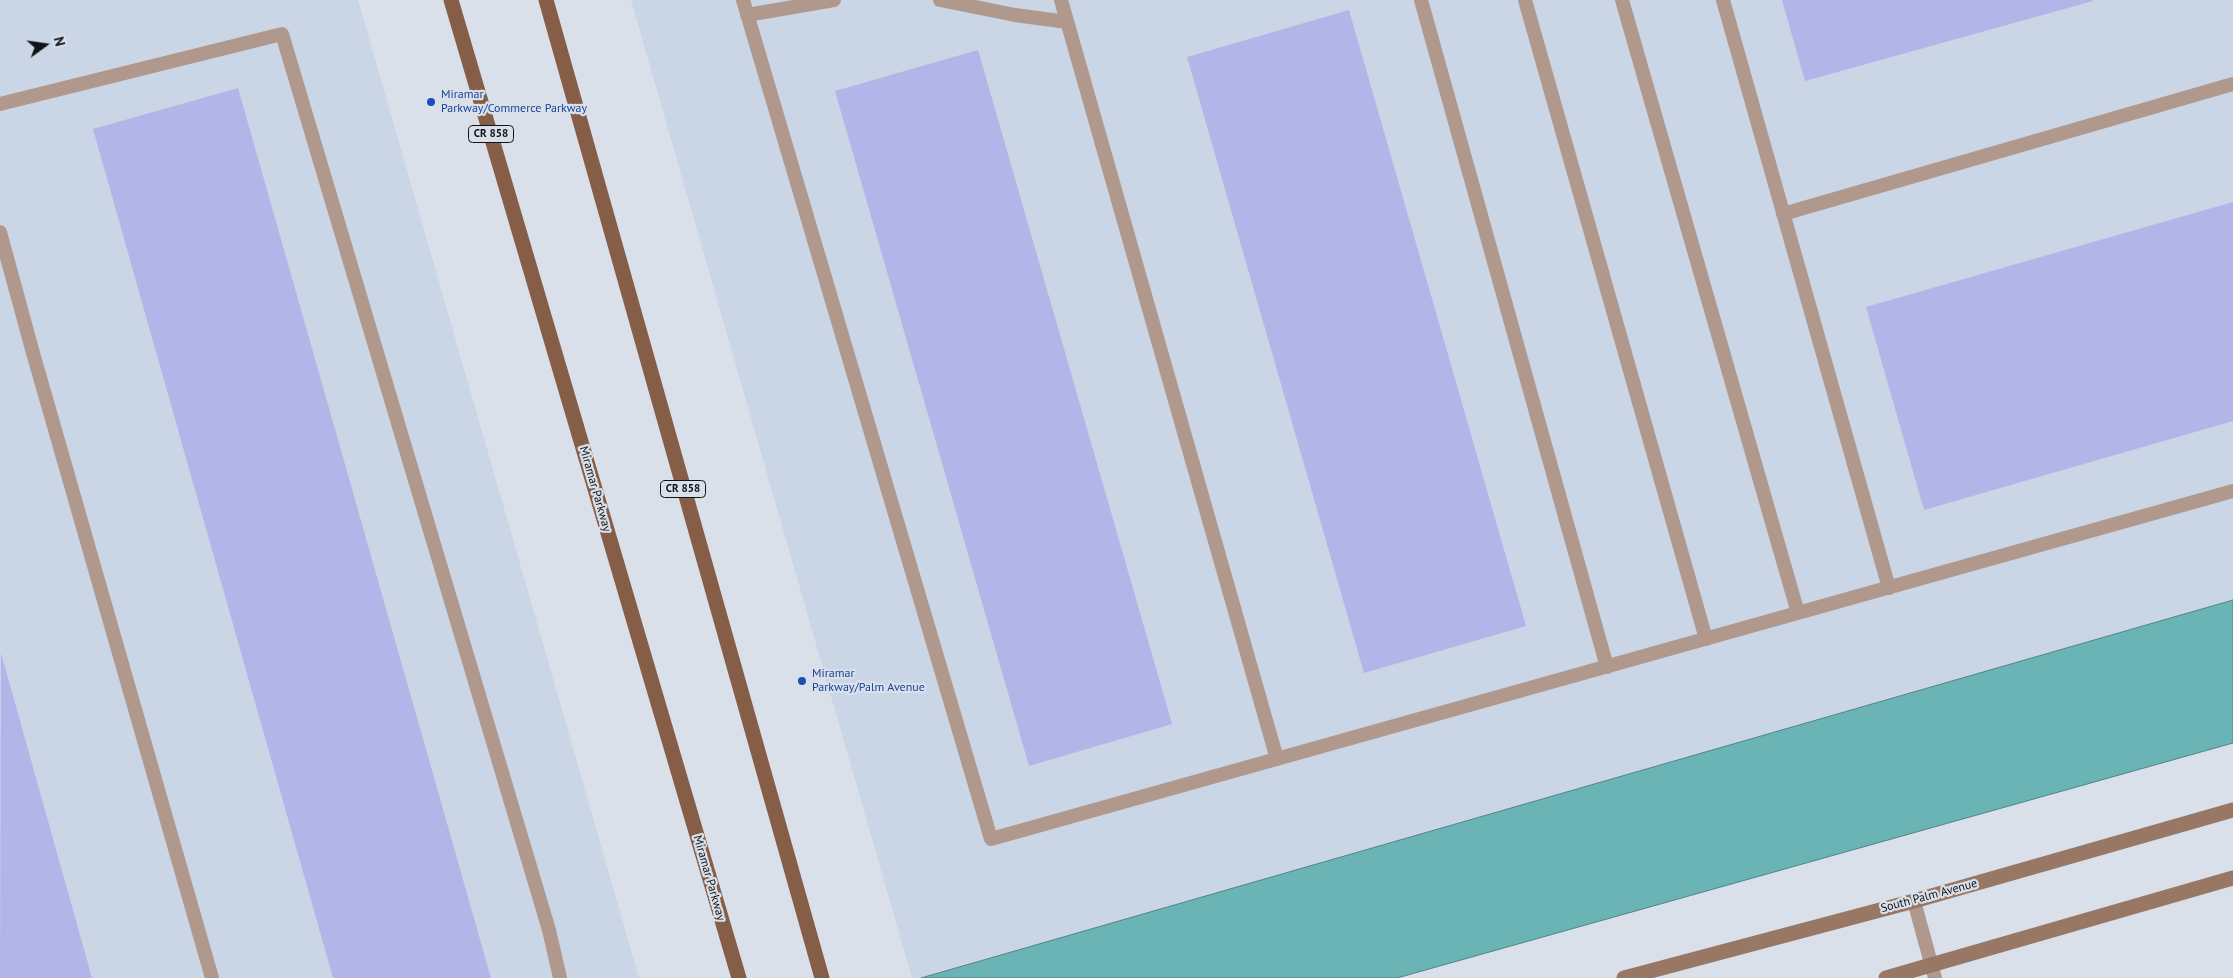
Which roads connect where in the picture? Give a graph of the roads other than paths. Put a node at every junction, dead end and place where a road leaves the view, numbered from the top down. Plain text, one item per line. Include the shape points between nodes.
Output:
1 (451, 0) edge
2 (546, 0) edge
3 (743, 0) edge
4 (834, 0) edge
5 (940, 0) edge
6 (1061, 0) edge
7 (1421, 0) edge
8 (1525, 0) edge
9 (1622, 0) edge
10 (1723, 0) edge
11 (747, 14) junction
12 (1067, 22) junction
13 (2233, 84) edge
14 (0, 104) edge
15 (1783, 214) junction
16 (0, 232) edge
17 (2233, 491) edge
18 (1889, 588) junction
19 (1798, 613) junction
20 (1706, 639) junction
21 (1607, 667) junction
22 (1277, 759) junction
23 (2233, 810) edge
24 (2233, 878) edge
25 (1914, 900) junction
26 (1934, 971) edge
27 (212, 978) edge
28 (560, 978) edge
29 (739, 978) edge
30 (822, 978) edge
31 (1624, 978) edge
32 (1886, 978) edge

1 - 29 main road, Miramar Parkway / CR 858
2 - 30 main road, CR 858
3 - 11 lane
4 - 11 lane
5 - 12 lane
6 - 12 lane
7 - 21 lane
8 - 20 lane
9 - 19 lane
10 - 15 lane
11 - 22 lane via 991,839
12 - 22 lane
13 - 15 lane
14 - 28 lane via 282,34 544,911
15 - 18 lane
16 - 27 lane
17 - 18 lane
18 - 19 lane
19 - 20 lane
20 - 21 lane
21 - 22 lane
23 - 25 main road, South Palm Avenue
24 - 26 main road
25 - 26 lane
25 - 31 main road, South Palm Avenue
26 - 32 main road

